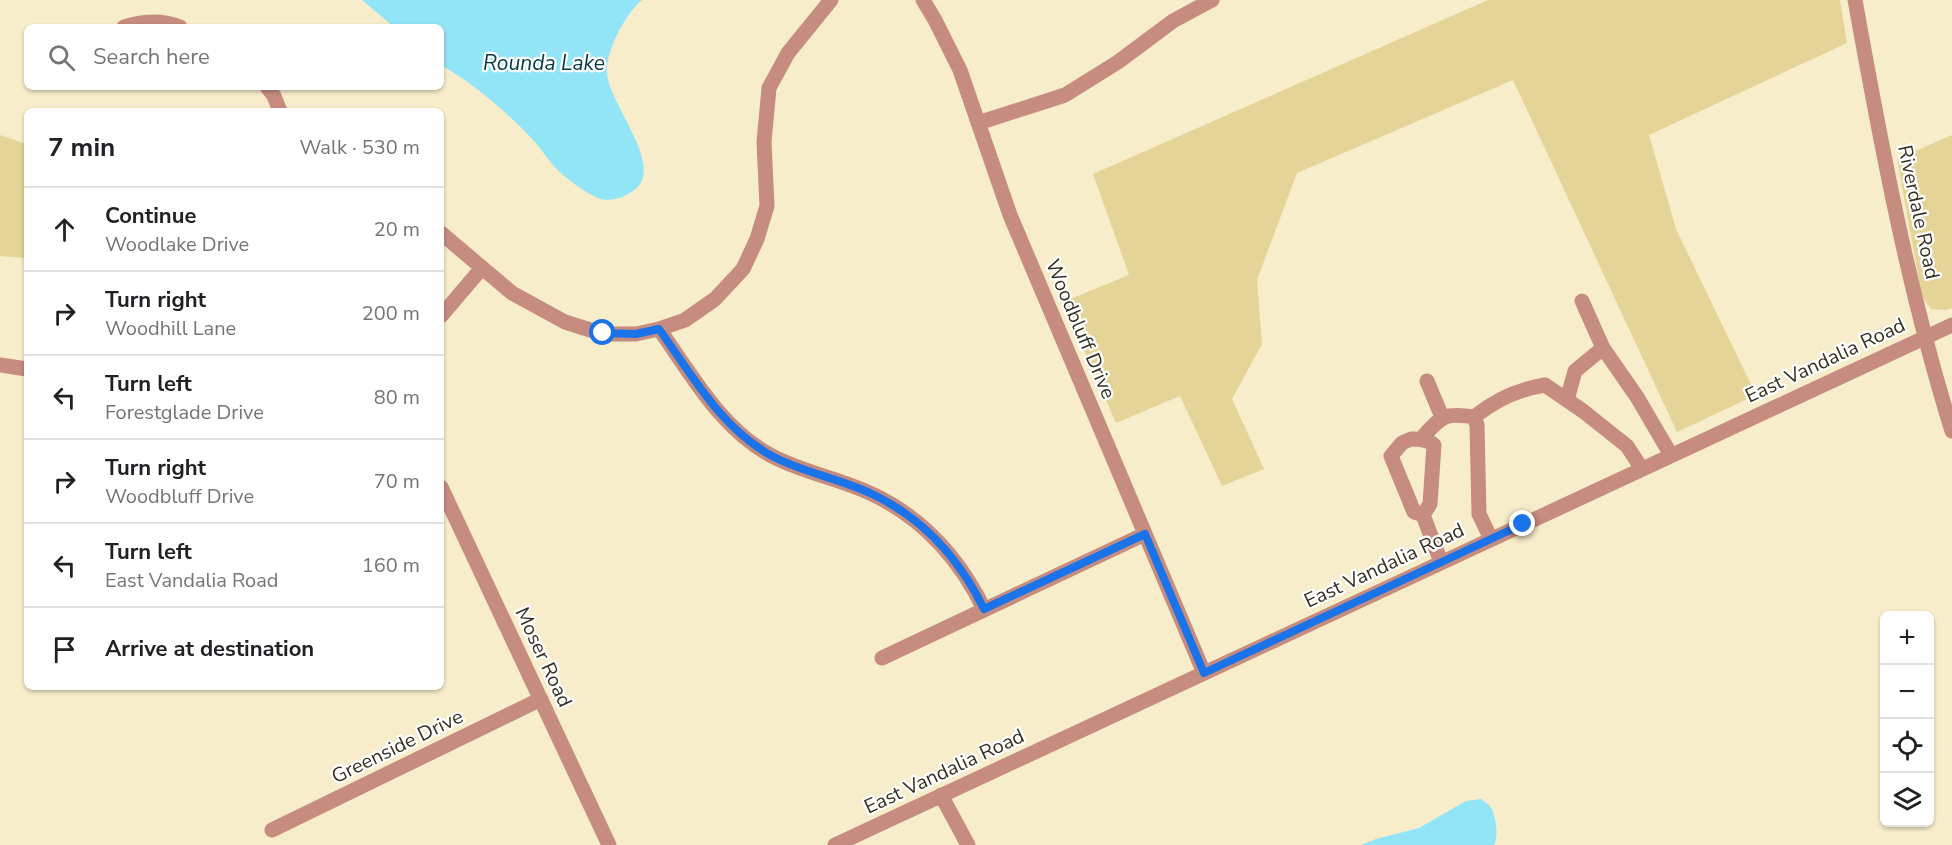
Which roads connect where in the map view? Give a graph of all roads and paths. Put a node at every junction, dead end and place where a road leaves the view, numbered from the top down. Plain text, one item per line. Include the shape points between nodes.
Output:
1 (831, 0) edge
2 (923, 0) edge
3 (1212, 0) edge
4 (1855, 0) edge
5 (133, 24) edge
6 (173, 24) edge
7 (269, 90) edge
8 (279, 108) edge
9 (978, 123) junction
10 (444, 236) edge
11 (481, 269) junction
12 (1581, 302) dead end
13 (444, 312) edge
14 (1952, 325) edge
15 (659, 329) junction
16 (1924, 337) junction
17 (1603, 348) junction
18 (0, 365) edge
19 (24, 369) edge
20 (1427, 381) dead end
21 (1567, 400) junction
22 (1442, 417) junction
23 (1474, 417) junction
24 (1952, 431) edge
25 (1420, 439) junction
26 (1671, 455) junction
27 (1642, 469) junction
28 (444, 493) edge
29 (1423, 515) junction
30 (1145, 534) junction
31 (1491, 539) junction
32 (1441, 562) junction
33 (984, 609) junction
34 (882, 658) dead end
35 (1204, 673) junction
36 (541, 699) junction
37 (941, 795) junction
38 (272, 830) dead end
39 (609, 845) edge
40 (835, 845) edge
41 (968, 845) edge

1 - 15 street via 788,52 770,88 764,142 767,206 743,269 686,320
2 - 9 street, Woodbluff Drive via 960,70
3 - 9 street via 1173,21 1065,95
4 - 16 street, Riverdale Road
5 - 6 street
7 - 8 street
9 - 30 street, Woodbluff Drive via 1010,215
10 - 11 street
11 - 13 street
11 - 15 street via 512,294 566,322 603,333 636,334
12 - 17 street
14 - 16 street, East Vandalia Road
15 - 33 street via 711,402 741,435 774,457 872,494 910,516 947,550
16 - 24 street, Riverdale Road
16 - 26 street, East Vandalia Road
17 - 21 street via 1575,371
17 - 26 street
18 - 19 street
20 - 22 street
21 - 23 street via 1545,385 1533,387 1490,404
21 - 27 street via 1627,446
22 - 23 street
22 - 25 street
23 - 31 street via 1479,514
25 - 29 street via 1434,445 1430,504
25 - 29 street via 1402,443 1391,456 1414,512
26 - 27 street, East Vandalia Road
27 - 31 street, East Vandalia Road
28 - 36 street, Moser Road
29 - 32 street
30 - 33 street
30 - 35 street, Woodbluff Drive
31 - 32 street, East Vandalia Road
32 - 35 street, East Vandalia Road
33 - 34 street
35 - 37 street, East Vandalia Road
36 - 38 street, Greenside Drive
36 - 39 street, Moser Road
37 - 40 street, East Vandalia Road
37 - 41 street

